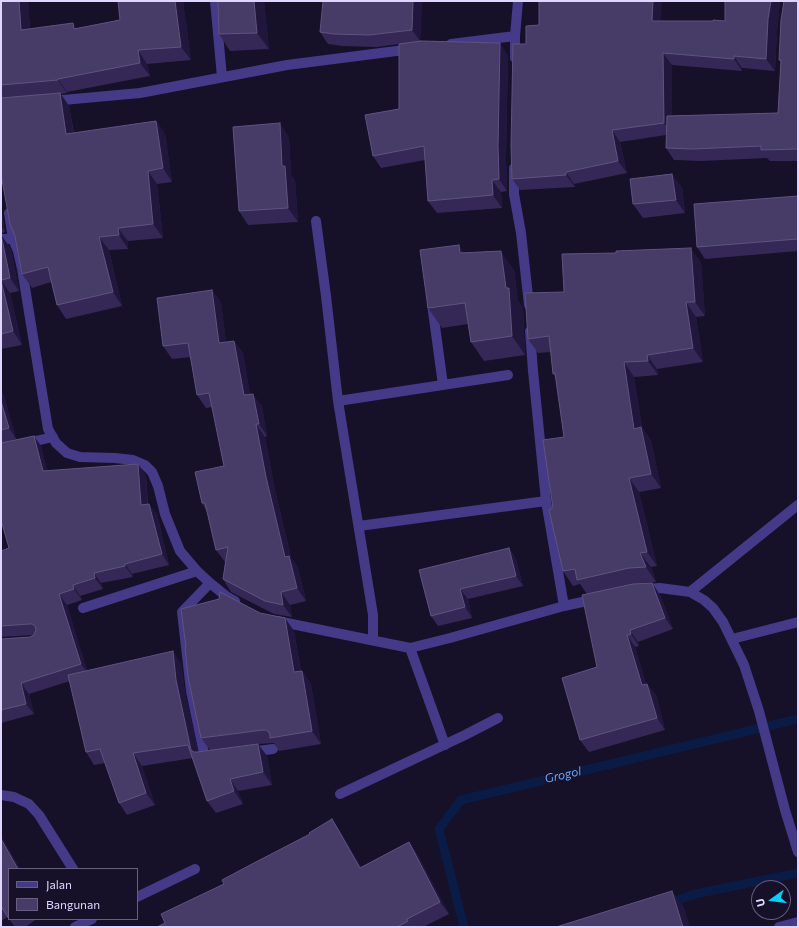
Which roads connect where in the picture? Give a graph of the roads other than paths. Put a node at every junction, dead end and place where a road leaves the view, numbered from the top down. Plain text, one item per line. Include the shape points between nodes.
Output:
1 (215, 1) edge
2 (518, 1) edge
3 (515, 36) junction
4 (441, 45) edge
5 (418, 48) edge
6 (515, 67) edge
7 (222, 78) junction
8 (40, 102) edge
9 (513, 158) edge
10 (6, 201) edge
11 (316, 221) dead end
12 (1, 239) edge
13 (13, 239) junction
14 (431, 295) edge
15 (508, 375) dead end
16 (443, 385) junction
17 (338, 401) junction
18 (52, 437) junction
19 (1, 449) edge
20 (546, 501) junction
21 (798, 505) edge
22 (359, 526) junction
23 (197, 571) junction
24 (210, 583) junction
25 (632, 591) edge
26 (690, 592) junction
27 (602, 598) edge
28 (242, 605) edge
29 (564, 606) junction
30 (83, 608) dead end
31 (266, 617) edge
32 (798, 622) edge
33 (732, 638) junction
34 (373, 640) junction
35 (410, 648) junction
36 (498, 718) dead end
37 (444, 745) junction
38 (273, 749) edge
39 (243, 753) edge
40 (220, 756) edge
41 (340, 794) dead end
42 (1, 795) edge
43 (798, 852) edge
44 (72, 868) edge
45 (195, 869) dead end
46 (138, 897) edge
47 (90, 920) edge
48 (798, 922) edge
49 (76, 927) edge
50 (779, 927) edge

1 - 7 street
2 - 3 street
3 - 4 street
3 - 6 street
5 - 7 street via 287,66
7 - 8 street via 140,93
9 - 20 street via 514,194 528,291
10 - 13 street
11 - 17 street
12 - 13 street
13 - 18 street via 22,269 48,429
14 - 16 street
15 - 16 street
16 - 17 street
17 - 22 street
18 - 19 street
18 - 23 street via 66,453 80,457 133,460 145,465 152,472 158,486 165,514 180,551
20 - 22 street
20 - 29 street
21 - 26 street
22 - 34 street via 373,615
23 - 24 street
23 - 30 street
24 - 28 street
24 - 40 street via 182,612 191,691 205,758
25 - 26 street via 660,588
26 - 33 street via 713,608
27 - 29 street
29 - 35 street
31 - 34 street
32 - 33 street
33 - 43 street via 759,711
34 - 35 street
35 - 37 street
36 - 37 street
37 - 41 street
38 - 39 street
42 - 44 street via 14,797 34,809
45 - 46 street
47 - 49 street
48 - 50 street

